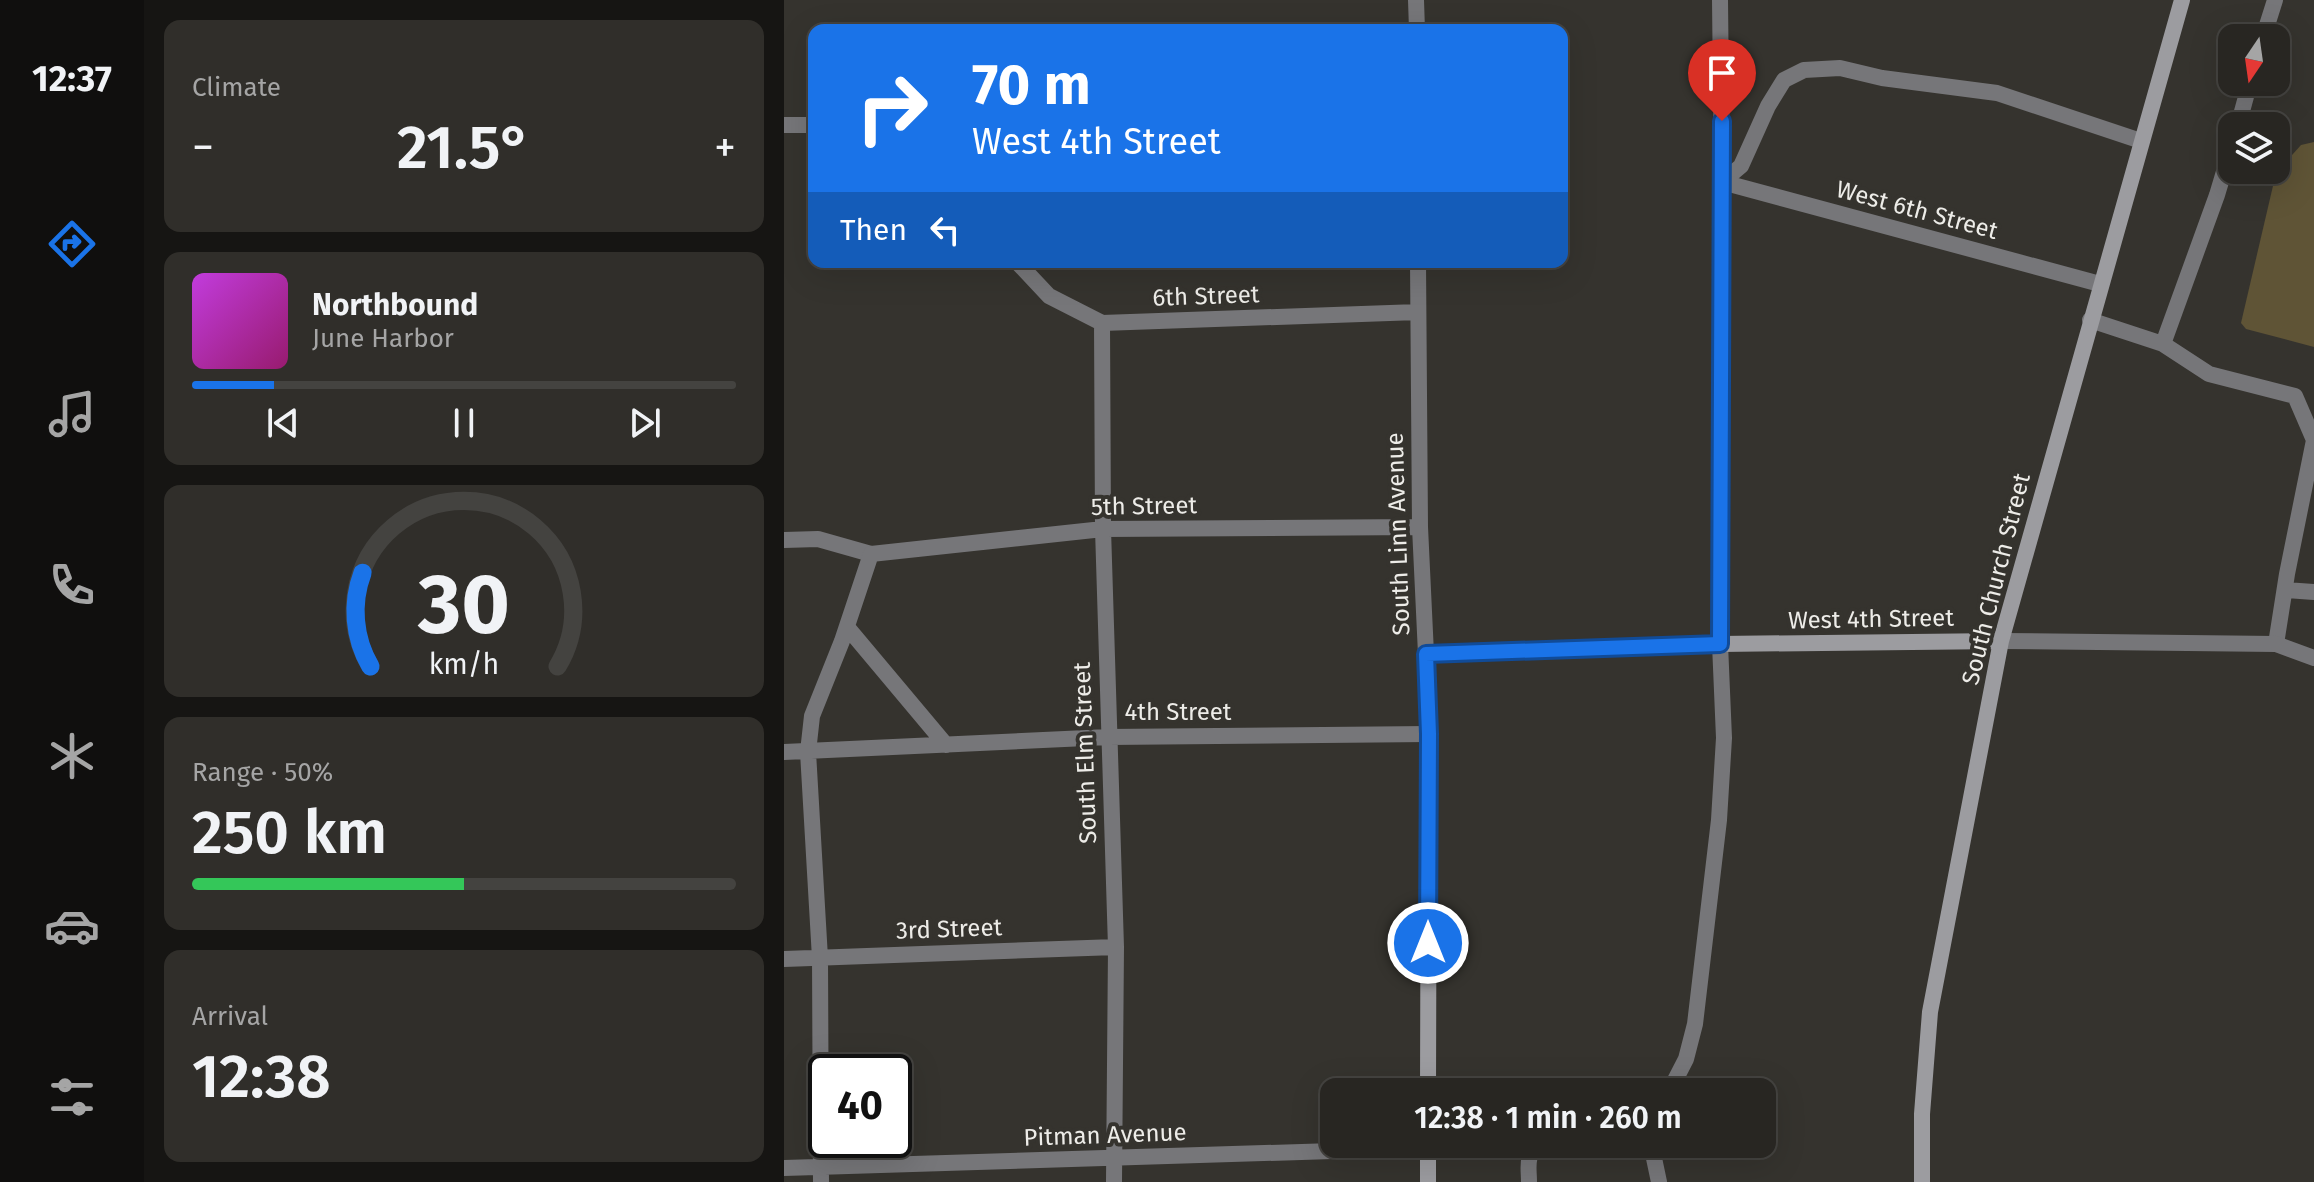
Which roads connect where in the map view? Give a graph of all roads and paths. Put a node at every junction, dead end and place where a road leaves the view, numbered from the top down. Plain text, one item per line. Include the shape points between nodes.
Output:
1 (1416, 0) edge
2 (1720, 0) edge
3 (2182, 0) edge
4 (2275, 0) edge
5 (1417, 24) edge
6 (2267, 24) edge
7 (784, 125) edge
8 (808, 125) edge
9 (2141, 141) junction
10 (1722, 182) junction
11 (2220, 184) edge
12 (1023, 268) edge
13 (1418, 268) edge
14 (2100, 284) junction
15 (1418, 312) junction
16 (2090, 320) junction
17 (1102, 323) junction
18 (2163, 344) junction
19 (2295, 396) junction
20 (2314, 399) edge
21 (2314, 440) edge
22 (1420, 527) junction
23 (1103, 529) junction
24 (784, 540) edge
25 (871, 554) junction
26 (2285, 590) junction
27 (2314, 592) edge
28 (847, 627) junction
29 (2001, 641) junction
30 (1720, 644) junction
31 (2276, 644) junction
32 (1426, 654) junction
33 (2314, 658) edge
34 (1429, 734) junction
35 (1108, 737) junction
36 (946, 745) junction
37 (784, 752) edge
38 (808, 752) junction
39 (1116, 947) junction
40 (820, 958) junction
41 (784, 959) edge
42 (1428, 1078) edge
43 (1676, 1078) edge
44 (1320, 1150) edge
45 (1428, 1158) edge
46 (1529, 1158) edge
47 (1654, 1158) edge
48 (1114, 1159) junction
49 (784, 1168) edge
50 (821, 1174) edge
51 (1114, 1182) edge
52 (1428, 1182) edge
53 (1529, 1182) edge
54 (1659, 1182) edge
55 (1922, 1182) edge

1 - 5 street
2 - 10 street
3 - 9 street, South Church Street
4 - 6 street
7 - 8 street
9 - 10 street via 1997,93 1840,68 1804,70 1784,80 1741,166
9 - 14 street, South Church Street
10 - 14 street, West 6th Street
10 - 30 street
11 - 18 street
12 - 17 street, 6th Street via 1049,296
13 - 15 street, South Linn Avenue
14 - 16 street, South Church Street
15 - 17 street, 6th Street
15 - 22 street, South Linn Avenue
16 - 18 street
16 - 29 street, South Church Street
17 - 23 street, South Elm Street
18 - 19 street via 2209,374
19 - 20 street
19 - 21 street
21 - 26 street
22 - 23 street, 5th Street
22 - 32 street, South Linn Avenue
23 - 25 street, 5th Street
23 - 35 street, South Elm Street
24 - 25 street via 818,539
25 - 28 street
26 - 27 street
26 - 31 street
28 - 36 street
28 - 38 street via 812,716
29 - 30 street, West 4th Street
29 - 31 street, West 4th Street
29 - 55 street, South Church Street via 1930,1012
30 - 32 street, West 4th Street
30 - 43 street via 1724,738 1719,820 1695,1024
31 - 33 street, West 4th Street
32 - 34 street, South Linn Avenue
34 - 35 street, 4th Street
34 - 42 street, South Linn Avenue
35 - 36 street, 4th Street
35 - 39 street, South Elm Street
36 - 38 street, 4th Street
37 - 38 street, 4th Street
38 - 40 street
39 - 40 street, 3rd Street
39 - 48 street, South Elm Street
40 - 41 street, 3rd Street
40 - 50 street
44 - 48 street, Pitman Avenue
45 - 52 street
46 - 53 street
47 - 54 street
48 - 50 street, Pitman Avenue
48 - 51 street, South Elm Street
49 - 50 street, Pitman Avenue

